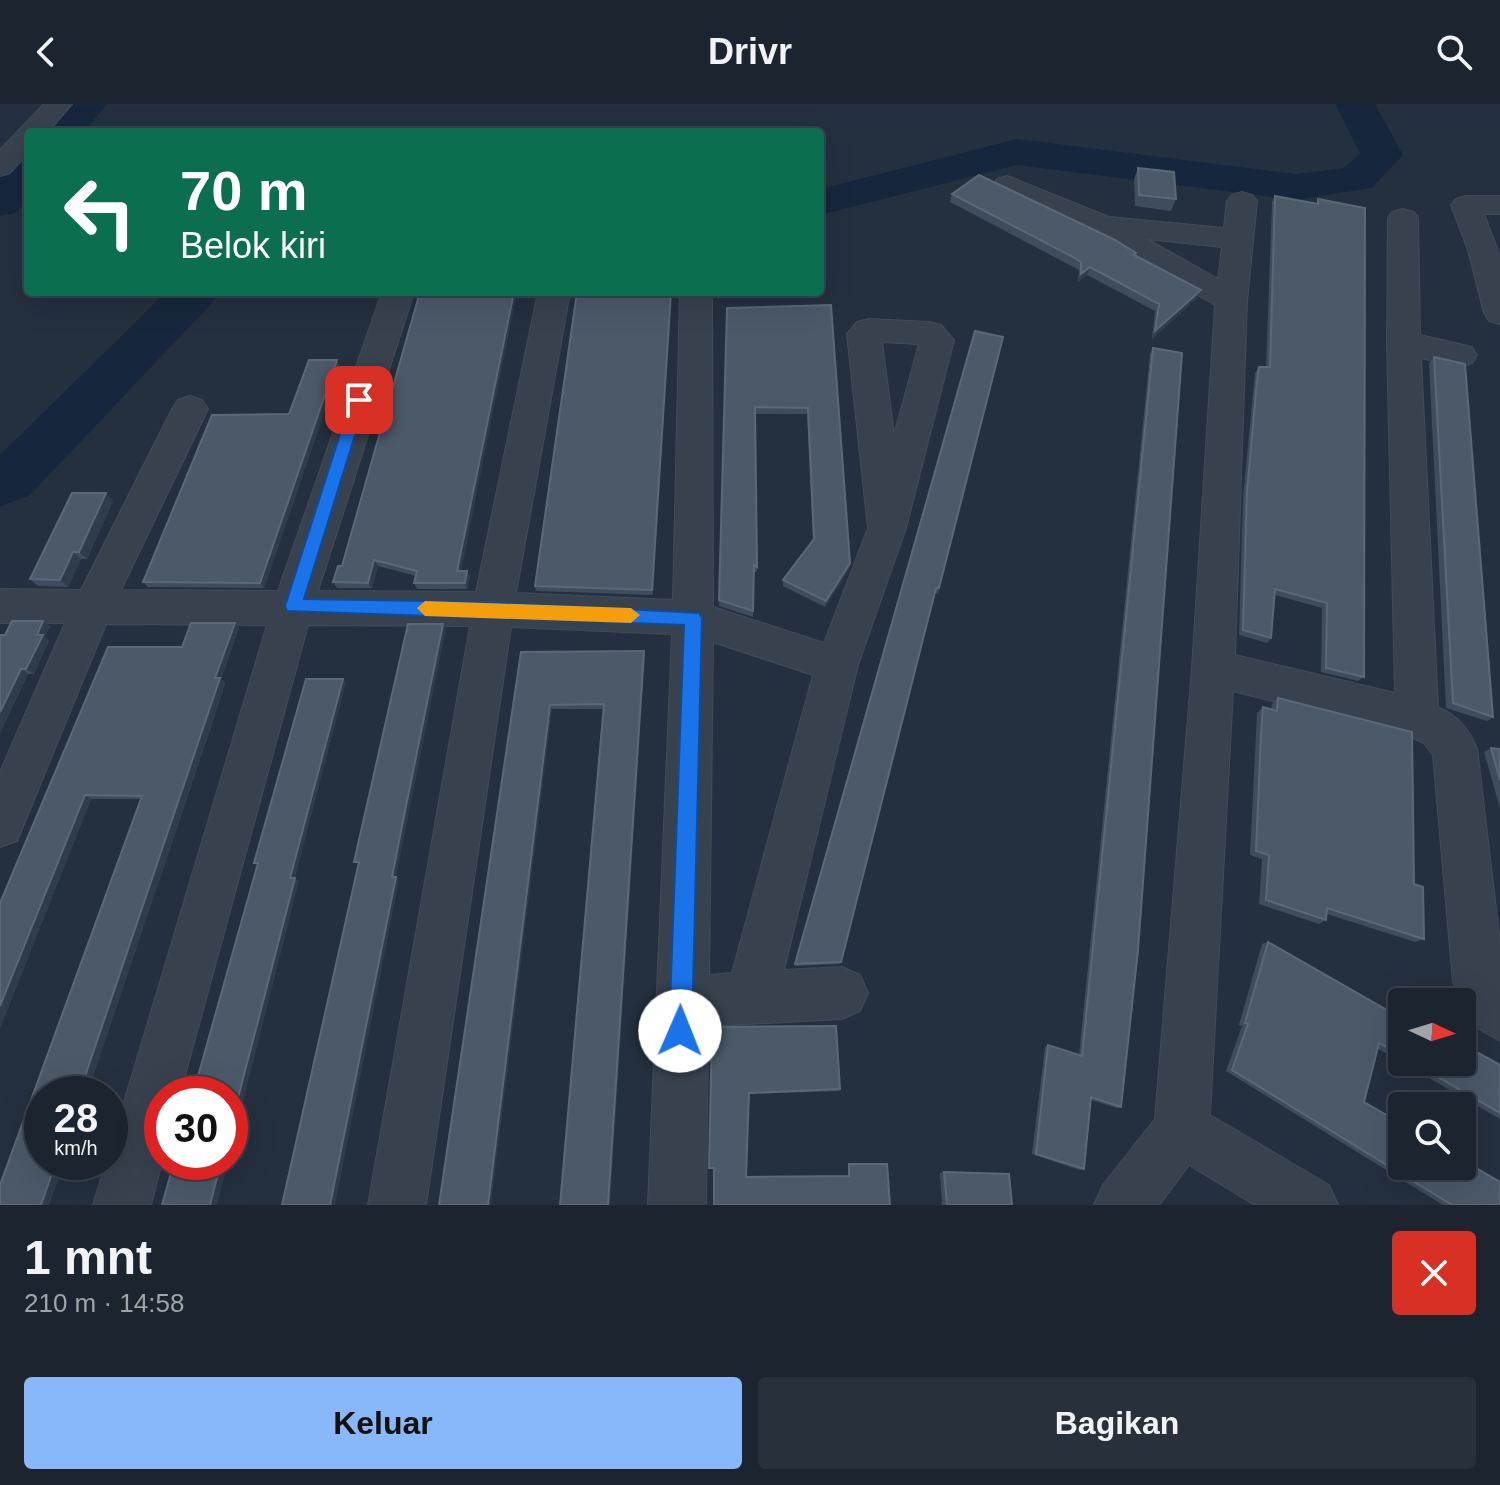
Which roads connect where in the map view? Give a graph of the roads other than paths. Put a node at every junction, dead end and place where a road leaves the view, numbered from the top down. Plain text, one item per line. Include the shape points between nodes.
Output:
1 (59, 104) edge
2 (37, 128) edge
3 (24, 141) edge
4 (0, 167) edge
5 (1007, 185) edge
6 (1500, 205) edge
7 (1403, 218) dead end
8 (1099, 224) junction
9 (397, 296) edge
10 (553, 296) edge
11 (696, 296) edge
12 (1498, 300) edge
13 (1231, 301) junction
14 (1404, 343) junction
15 (1460, 355) dead end
16 (190, 409) dead end
17 (887, 528) junction
18 (0, 606) edge
19 (93, 606) junction
20 (293, 606) junction
21 (493, 609) junction
22 (693, 618) junction
23 (837, 665) junction
24 (1213, 668) junction
25 (1417, 718) junction
26 (0, 825) edge
27 (842, 993) dead end
28 (751, 999) junction
29 (681, 1002) junction
30 (1500, 1015) edge
31 (1182, 1129) junction
32 (122, 1205) edge
33 (397, 1205) edge
34 (677, 1205) edge
35 (1123, 1205) edge
36 (1309, 1205) edge

1 - 2 street
3 - 4 street
5 - 8 street
6 - 12 street via 1466,205
7 - 14 street
8 - 13 street
8 - 13 street via 1240,220
9 - 20 street
10 - 21 street
11 - 22 street
13 - 24 street
14 - 15 street
14 - 25 street
16 - 19 street
17 - 17 street via 937,340 929,333 864,334
17 - 23 street
18 - 19 street
19 - 20 street
19 - 26 street
20 - 21 street
20 - 32 street
21 - 22 street
21 - 33 street
22 - 23 street
22 - 29 street
23 - 28 street
24 - 25 street
24 - 31 street
25 - 30 street via 1440,729 1455,748 1479,982
27 - 28 street
28 - 29 street
29 - 34 street
31 - 35 street
31 - 36 street

